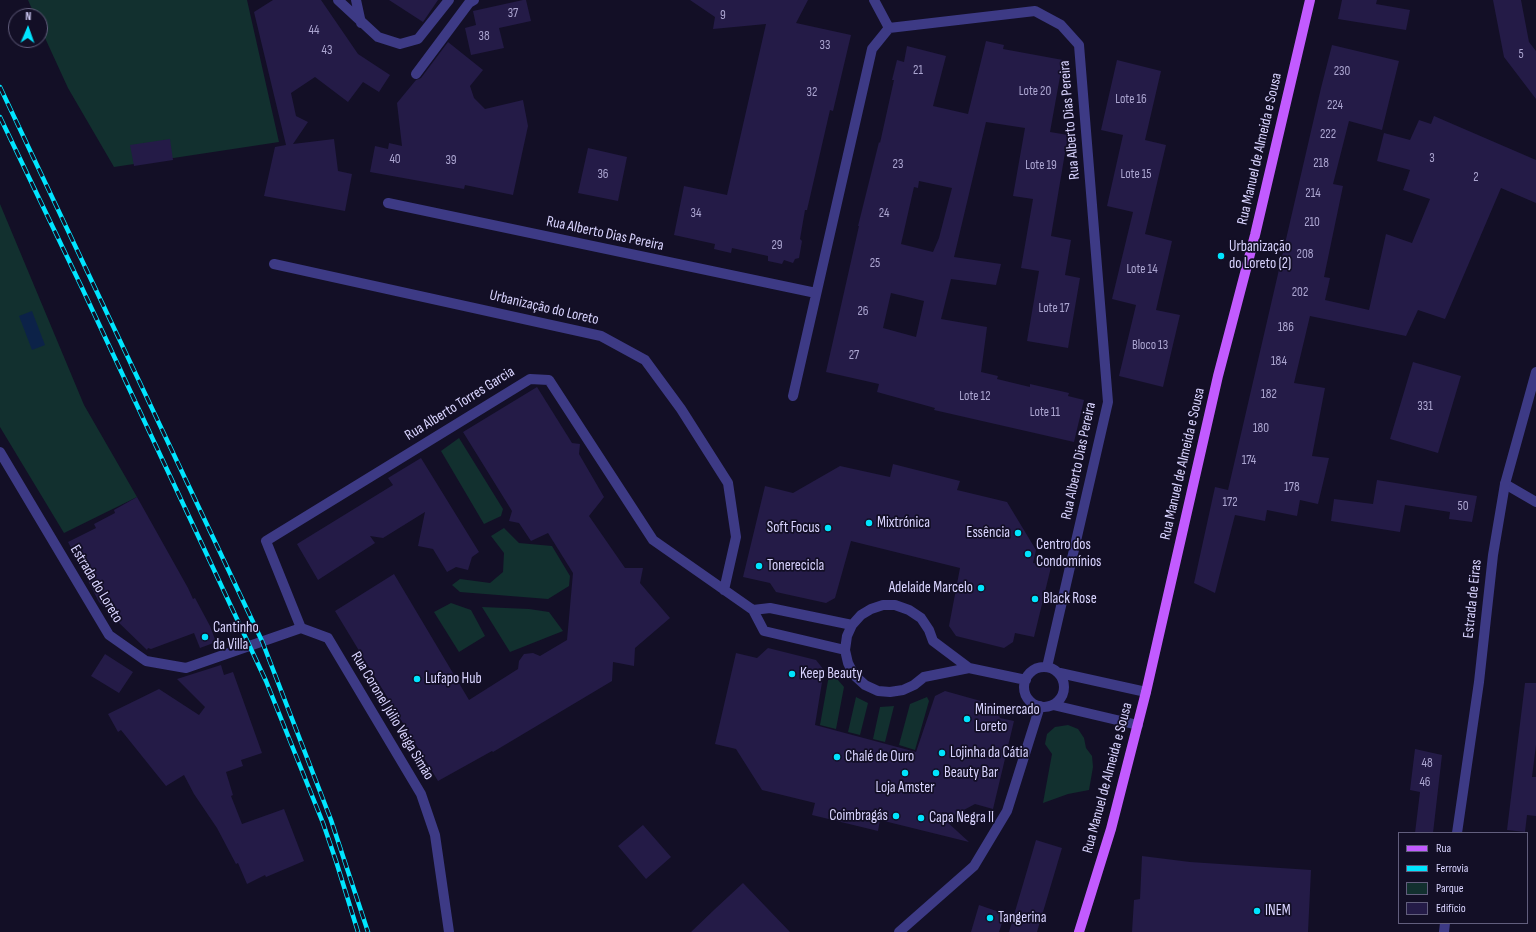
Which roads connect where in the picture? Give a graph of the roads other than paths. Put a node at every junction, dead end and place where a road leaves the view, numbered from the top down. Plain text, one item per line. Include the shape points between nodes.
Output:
1 (338, 0) edge
2 (356, 0) edge
3 (449, 0) edge
4 (474, 0) edge
5 (874, 0) edge
6 (1310, 0) edge
7 (361, 23) junction
8 (889, 28) junction
9 (416, 74) dead end
10 (388, 203) dead end
11 (274, 264) dead end
12 (816, 294) junction
13 (1536, 372) edge
14 (793, 396) dead end
15 (0, 452) edge
16 (1505, 484) junction
17 (1536, 502) edge
18 (724, 590) junction
19 (753, 610) junction
20 (852, 625) junction
21 (301, 628) junction
22 (845, 650) junction
23 (1047, 667) junction
24 (969, 668) junction
25 (1060, 673) junction
26 (1026, 680) junction
27 (1146, 692) junction
28 (1053, 705) junction
29 (1040, 706) junction
30 (1138, 725) junction
31 (1457, 832) edge
32 (449, 932) edge
33 (898, 932) edge
34 (1079, 932) edge

1 - 7 street
2 - 7 street
3 - 7 street via 418,39 400,44 378,37
4 - 9 street via 469,3
5 - 8 street
6 - 27 main road, Rua Manuel de Almeida e Sousa via 1255,235 1218,376
8 - 12 street via 872,49
8 - 23 street, Rua Alberto Dias Pereira via 1035,11 1061,25 1079,45 1108,402
10 - 12 street, Rua Alberto Dias Pereira
11 - 18 street, Urbanização do Loreto via 601,336 645,360 681,409 728,483 736,537
12 - 14 street
13 - 16 street, Estrada de Eiras
15 - 21 street, Estrada do Loreto via 109,636 146,661 186,668
16 - 17 street
16 - 31 street, Estrada de Eiras via 1492,555
18 - 19 street, Rua Alberto Torres Garcia
18 - 21 street, Rua Alberto Torres Garcia via 653,540 549,380 530,379 266,541
19 - 20 street via 770,608
19 - 22 street via 764,631
20 - 22 street
20 - 24 street via 871,608 896,605 921,618 933,641
21 - 32 street, Rua Coronel Júlio Veiga Simão via 328,638 421,794 435,835
22 - 24 street via 854,675 865,685 878,691 903,690 924,677
23 - 25 street
23 - 26 street via 1034,670
24 - 26 street
25 - 27 street
25 - 28 street via 1064,691
26 - 29 street via 1024,687 1029,699
27 - 30 main road, Rua Manuel de Almeida e Sousa
28 - 29 street
28 - 30 street
29 - 33 street via 1007,811 974,866
30 - 34 main road, Rua Manuel de Almeida e Sousa via 1111,829

